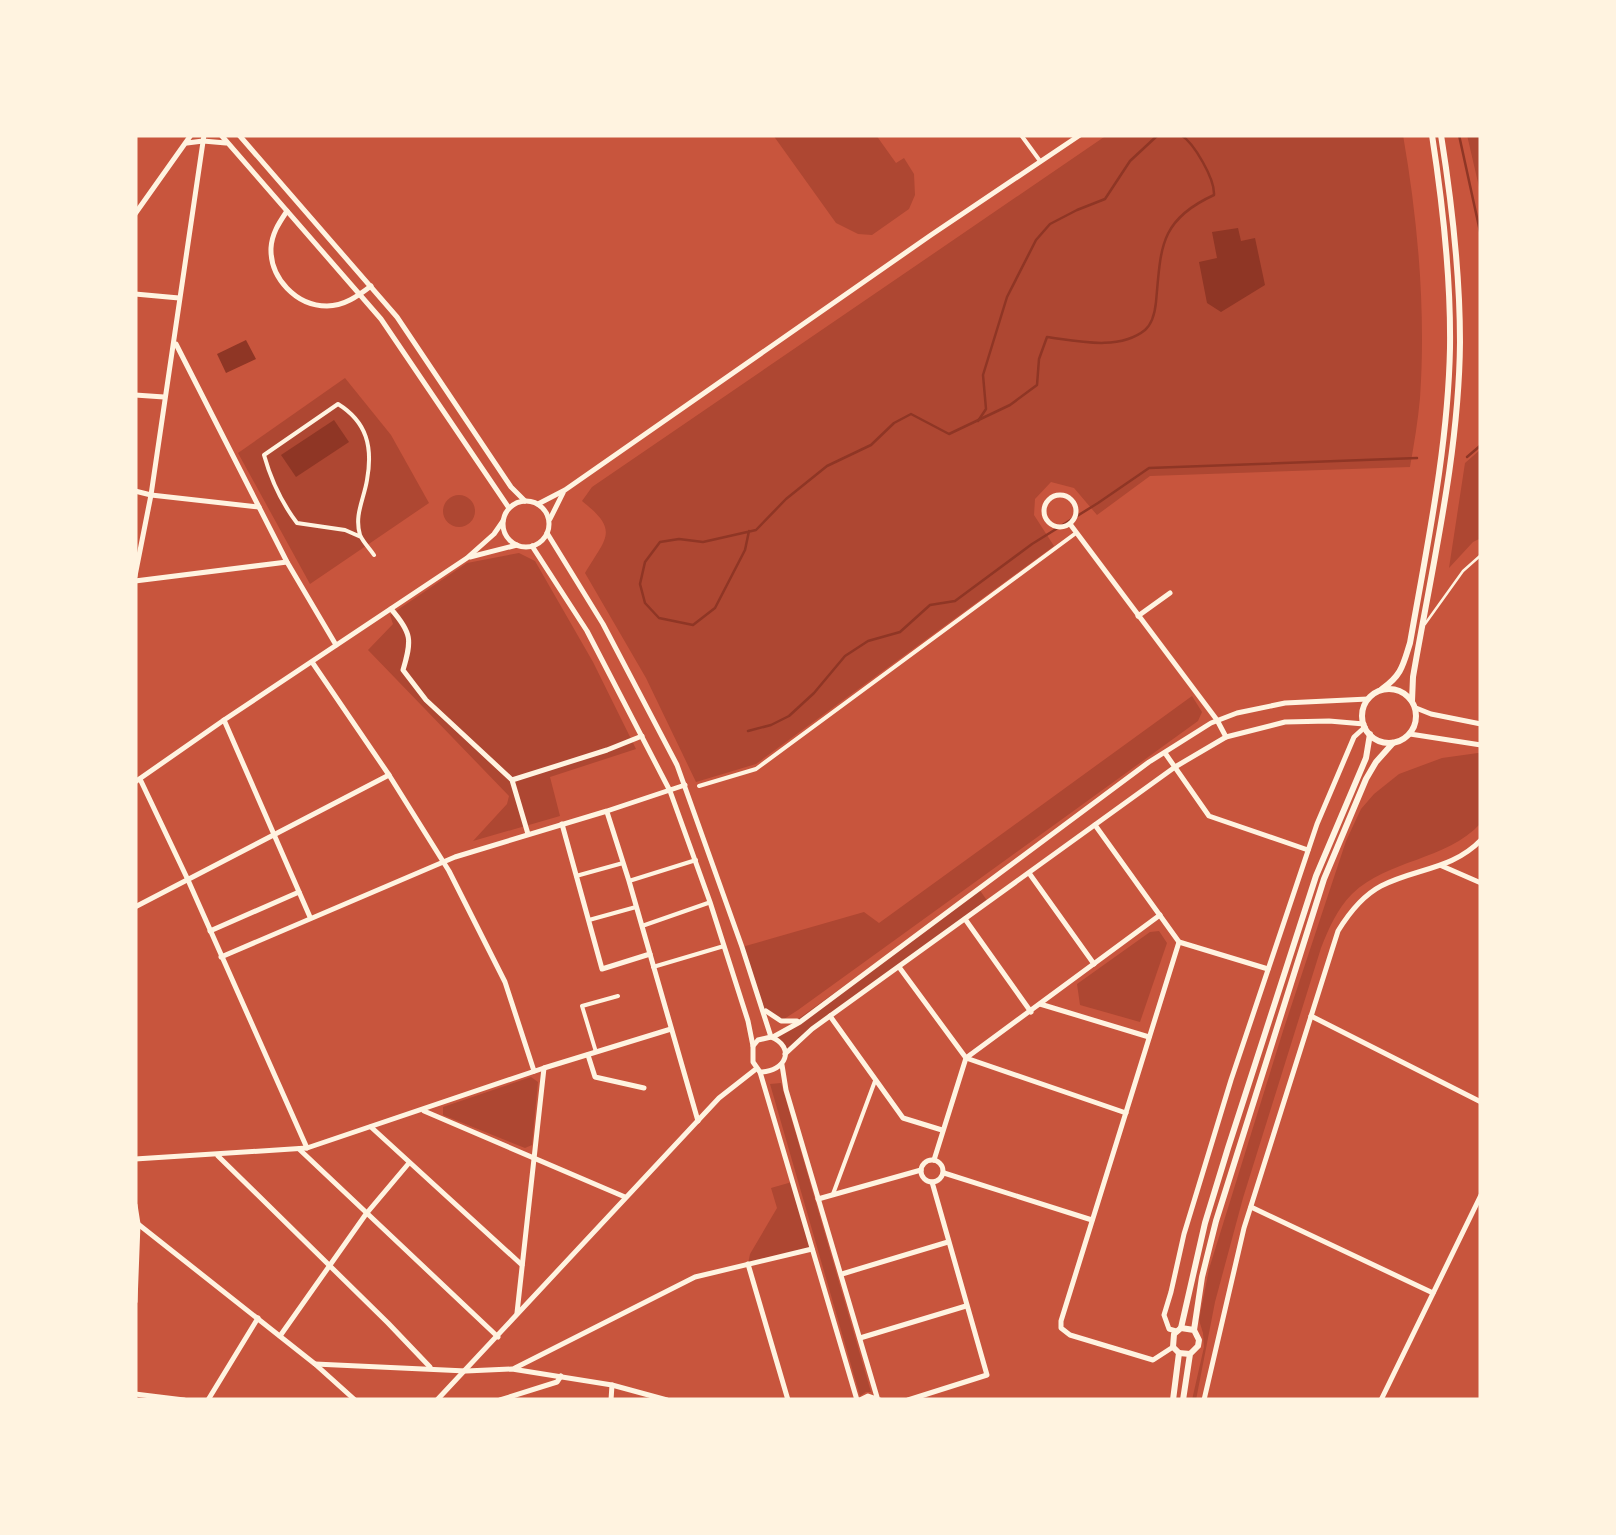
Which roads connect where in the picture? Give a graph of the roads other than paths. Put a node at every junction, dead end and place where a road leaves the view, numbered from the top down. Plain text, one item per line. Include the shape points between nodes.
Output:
1 (190, 135) edge
2 (221, 135) edge
3 (240, 135) edge
4 (1021, 135) edge
5 (1080, 135) edge
6 (1432, 135) edge
7 (1441, 135) edge
8 (203, 138) edge
9 (227, 143) junction
10 (184, 144) junction
11 (1040, 162) junction
12 (286, 211) junction
13 (135, 214) edge
14 (371, 286) junction
15 (135, 294) edge
16 (360, 295) junction
17 (180, 298) junction
18 (174, 340) junction
19 (135, 395) edge
20 (164, 397) junction
21 (565, 490) junction
22 (135, 491) edge
23 (151, 495) junction
24 (525, 501) junction
25 (538, 504) junction
26 (259, 507) junction
27 (509, 508) junction
28 (548, 520) junction
29 (503, 521) junction
30 (1070, 524) junction
31 (1076, 532) junction
32 (547, 533) junction
33 (360, 537) junction
34 (517, 545) junction
35 (532, 546) junction
36 (374, 555) dead end
37 (1481, 555) edge
38 (467, 558) junction
39 (287, 562) junction
40 (137, 567) edge
41 (135, 579) edge
42 (1170, 594) dead end
43 (391, 609) junction
44 (1138, 616) junction
45 (1422, 630) junction
46 (336, 646) junction
47 (312, 662) junction
48 (1382, 689) junction
49 (1368, 699) junction
50 (1414, 704) junction
51 (224, 720) junction
52 (1217, 720) junction
53 (1481, 724) edge
54 (1366, 729) junction
55 (1410, 734) junction
56 (642, 736) junction
57 (1226, 738) junction
58 (1393, 742) junction
59 (1481, 745) edge
60 (1165, 752) junction
61 (1174, 767) junction
62 (390, 774) junction
63 (512, 780) junction
64 (137, 781) edge
65 (685, 785) junction
66 (699, 786) dead end
67 (670, 792) junction
68 (607, 811) junction
69 (562, 824) junction
70 (1095, 824) junction
71 (528, 834) junction
72 (275, 836) junction
73 (1481, 840) edge
74 (1308, 850) junction
75 (696, 860) junction
76 (443, 861) junction
77 (623, 863) junction
78 (1440, 866) junction
79 (1028, 873) junction
80 (576, 876) junction
81 (188, 880) junction
82 (629, 881) junction
83 (1481, 883) edge
84 (979, 888) junction
85 (299, 892) junction
86 (710, 902) junction
87 (988, 902) junction
88 (636, 906) junction
89 (135, 907) edge
90 (1160, 915) junction
91 (310, 917) junction
92 (965, 919) junction
93 (589, 920) junction
94 (642, 926) junction
95 (209, 932) junction
96 (1179, 942) junction
97 (724, 946) junction
98 (650, 954) junction
99 (221, 957) junction
100 (1094, 964) junction
101 (898, 967) junction
102 (653, 968) junction
103 (1268, 969) junction
104 (618, 996) dead end
105 (1040, 1004) junction
106 (763, 1009) junction
107 (1030, 1012) junction
108 (830, 1016) junction
109 (1310, 1016) junction
110 (800, 1022) junction
111 (671, 1029) junction
112 (772, 1037) junction
113 (1149, 1037) junction
114 (753, 1046) junction
115 (596, 1052) junction
116 (588, 1054) junction
117 (785, 1054) junction
118 (966, 1058) junction
119 (782, 1066) junction
120 (544, 1068) junction
121 (758, 1070) junction
122 (534, 1072) junction
123 (875, 1081) junction
124 (644, 1088) dead end
125 (1481, 1102) edge
126 (421, 1110) junction
127 (1126, 1113) junction
128 (698, 1121) junction
129 (372, 1128) junction
130 (942, 1130) junction
131 (307, 1148) junction
132 (298, 1149) junction
133 (217, 1154) junction
134 (534, 1156) junction
135 (135, 1160) edge
136 (934, 1160) junction
137 (409, 1162) junction
138 (921, 1170) junction
139 (944, 1172) junction
140 (932, 1182) junction
141 (832, 1194) junction
142 (1481, 1195) edge
143 (625, 1196) junction
144 (818, 1199) junction
145 (135, 1205) edge
146 (1250, 1207) junction
147 (136, 1214) edge
148 (366, 1214) junction
149 (1092, 1220) junction
150 (138, 1224) junction
151 (948, 1242) junction
152 (812, 1249) junction
153 (748, 1264) junction
154 (522, 1265) junction
155 (329, 1266) junction
156 (842, 1274) junction
157 (1434, 1294) junction
158 (135, 1302) edge
159 (966, 1306) junction
160 (517, 1316) junction
161 (258, 1318) junction
162 (1179, 1330) junction
163 (1194, 1330) junction
164 (280, 1336) junction
165 (498, 1337) junction
166 (860, 1338) junction
167 (1176, 1350) junction
168 (1190, 1354) junction
169 (315, 1364) junction
170 (512, 1368) junction
171 (432, 1369) junction
172 (466, 1371) junction
173 (561, 1376) junction
174 (612, 1384) junction
175 (135, 1394) edge
176 (878, 1399) edge
177 (184, 1400) edge
178 (208, 1400) edge
179 (356, 1400) edge
180 (437, 1400) edge
181 (500, 1400) edge
182 (612, 1400) edge
183 (667, 1400) edge
184 (788, 1400) edge
185 (858, 1400) edge
186 (908, 1400) edge
187 (1173, 1400) edge
188 (1183, 1400) edge
189 (1204, 1400) edge
190 (1382, 1400) edge

1 - 10 street
2 - 9 street
3 - 14 street
4 - 11 street
5 - 11 street
6 - 48 street via 1450,296 1445,423 1410,643 1402,670
7 - 45 street via 1455,231 1460,342 1455,420
8 - 9 street
8 - 10 street
8 - 17 street
9 - 12 street
10 - 13 street
11 - 21 street
12 - 16 street
12 - 16 street via 271,248 281,282 294,295 328,306
14 - 16 street
14 - 24 street
15 - 17 street
16 - 27 street
17 - 18 street
18 - 20 street
18 - 26 street
19 - 20 street
20 - 23 street
21 - 25 street
21 - 28 street
22 - 23 street
23 - 26 street
23 - 40 street
24 - 25 street
24 - 27 street
25 - 28 street
26 - 39 street
27 - 29 street
28 - 32 street
29 - 34 street
29 - 38 street
30 - 30 street via 1074,502 1066,495 1045,502 1049,524
30 - 31 street
31 - 44 street
31 - 66 street via 756,768
32 - 35 street
32 - 65 street via 603,624
33 - 33 street via 358,512 370,455 365,431 338,404 264,454 297,524
33 - 36 street
34 - 35 street
34 - 38 street
35 - 56 street
37 - 45 lane
38 - 43 street
39 - 41 street
39 - 46 street
40 - 41 street
42 - 44 street
43 - 46 street
43 - 63 street via 410,640 403,670 409,680
44 - 52 street
45 - 50 street
46 - 47 street
47 - 51 street
47 - 62 street
48 - 49 street
48 - 50 street via 1400,690
49 - 52 street via 1285,703
49 - 54 street via 1362,711
50 - 53 street
50 - 55 street
51 - 64 street
51 - 72 street
52 - 57 street
52 - 60 street
54 - 57 street via 1284,722
54 - 58 street
54 - 74 street via 1354,737
54 - 162 street via 1366,758 1316,876 1205,1223
55 - 58 street
55 - 59 street
56 - 63 street
56 - 67 street
57 - 61 street
58 - 163 street via 1366,779 1324,878 1216,1220
60 - 61 street
60 - 84 street
61 - 70 street
61 - 74 street via 1209,816
62 - 72 street
62 - 76 street
63 - 71 street
64 - 81 street
65 - 67 street
65 - 106 street
67 - 68 street
67 - 75 street
68 - 69 street
68 - 77 street
69 - 71 street
69 - 80 street
70 - 79 street
70 - 90 street
71 - 76 street
72 - 81 street
72 - 85 street
73 - 78 street
74 - 103 street
75 - 82 street
75 - 86 street
76 - 91 street
76 - 122 street via 505,982
77 - 80 street
77 - 82 street
78 - 83 street
78 - 109 street via 1382,885 1355,907 1338,931
79 - 87 street
79 - 100 street
80 - 93 street
81 - 89 street
81 - 95 street
82 - 88 street
84 - 87 street
84 - 110 street
85 - 91 street
85 - 95 street
86 - 94 street
86 - 97 street
87 - 92 street
88 - 93 street
88 - 94 street
90 - 96 street
90 - 100 street
91 - 99 street
92 - 101 street
92 - 107 street
93 - 98 street via 602,968
94 - 98 street
95 - 99 street
96 - 103 street
96 - 113 street
97 - 102 street
97 - 114 street
98 - 102 street
99 - 131 street
100 - 105 street
101 - 108 street
101 - 118 street
102 - 111 street
103 - 162 street via 1164,1315 1169,1330
104 - 115 street via 582,1006
105 - 107 street
105 - 113 street
106 - 110 street via 781,1021
106 - 112 street
107 - 118 street
108 - 117 street
108 - 123 street
109 - 125 street
109 - 146 street
110 - 112 street
111 - 115 street
111 - 128 street
112 - 114 street
112 - 117 street
113 - 127 street
114 - 121 street
115 - 116 street
116 - 120 street
116 - 124 street via 594,1077
117 - 119 street
118 - 127 street
118 - 130 street
119 - 121 street
119 - 144 street
120 - 122 street
120 - 134 street
121 - 128 street
121 - 152 street
122 - 126 street
123 - 130 street via 904,1118
123 - 141 street
126 - 129 street
126 - 134 street
127 - 149 street
128 - 143 street
129 - 131 street
129 - 137 street
130 - 136 street
131 - 132 street
132 - 133 street
132 - 148 street
133 - 135 street
133 - 155 street
134 - 143 street
134 - 154 street
136 - 138 street
136 - 139 street
137 - 148 street
137 - 154 street
138 - 140 street
138 - 141 street
139 - 140 street
139 - 149 street
140 - 151 street
141 - 144 street
142 - 157 street
143 - 160 street
144 - 156 street
145 - 147 street
146 - 157 street
146 - 189 street
147 - 150 street
148 - 155 street
148 - 165 street
149 - 167 street via 1061,1328 1153,1360
150 - 158 street
150 - 161 street
151 - 156 street
151 - 159 street
152 - 153 street
152 - 185 street
153 - 170 street via 695,1278
153 - 184 street
154 - 160 street
155 - 164 street
155 - 171 street
156 - 166 street
157 - 190 street
159 - 166 street
159 - 186 street via 988,1376
160 - 165 street
161 - 164 street
161 - 178 street
162 - 163 street
162 - 167 street via 1172,1338
163 - 168 street via 1198,1346
164 - 169 street
165 - 172 street
166 - 176 street
167 - 168 street
167 - 187 street
168 - 188 street
169 - 171 street
169 - 179 street
170 - 172 street
170 - 173 street
171 - 172 street
172 - 180 street
173 - 174 street
173 - 181 street
174 - 182 street
174 - 183 street
175 - 177 street
176 - 185 street

